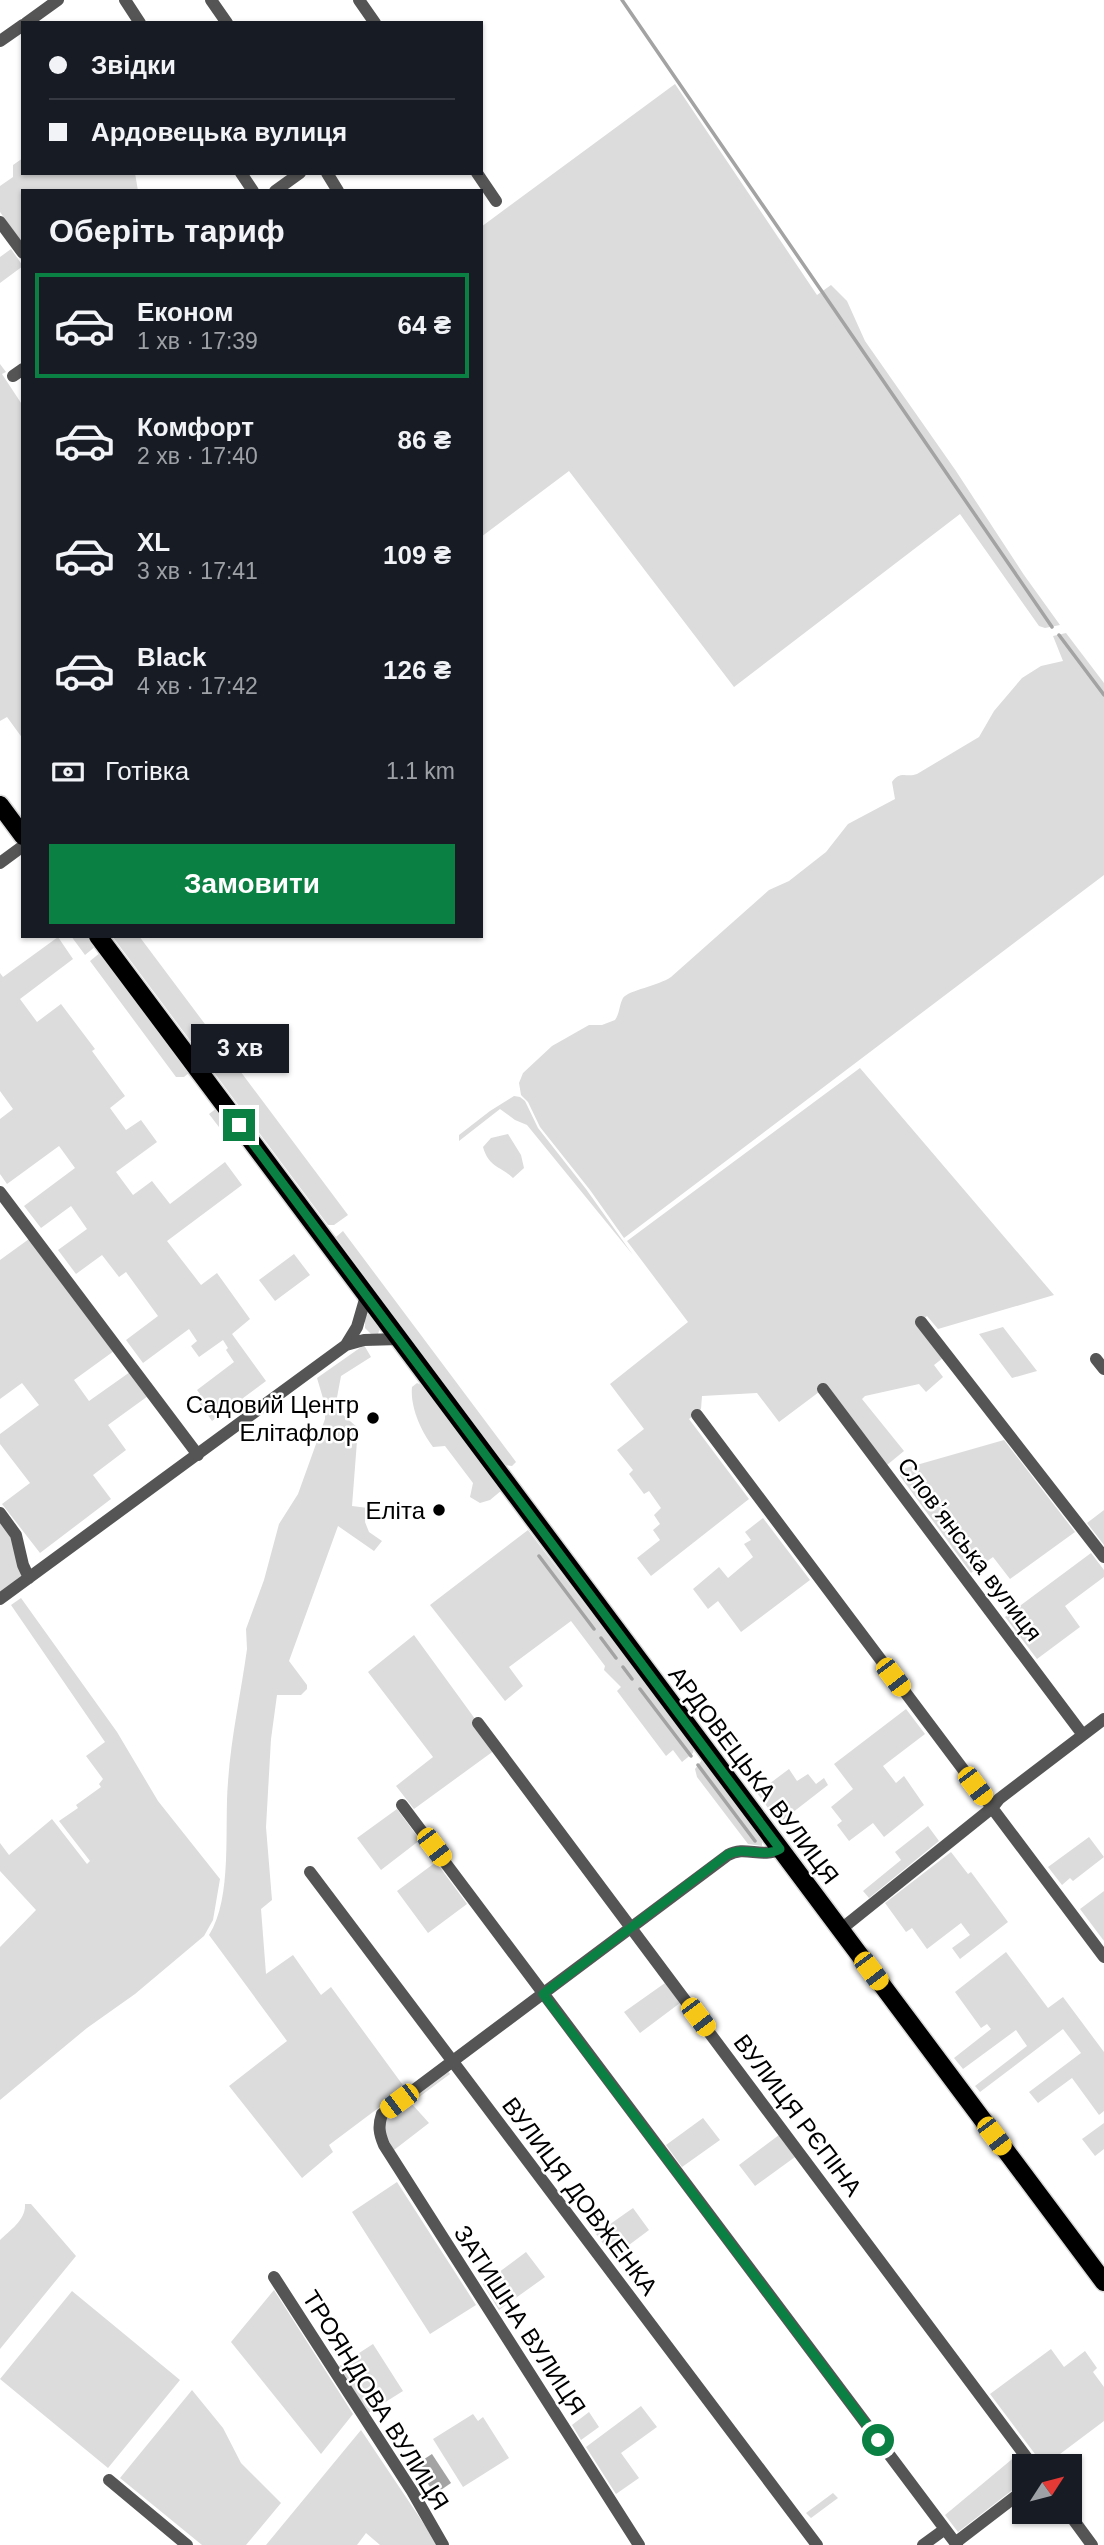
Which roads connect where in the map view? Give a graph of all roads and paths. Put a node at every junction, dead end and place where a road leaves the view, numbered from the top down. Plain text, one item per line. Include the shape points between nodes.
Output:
1 (58, 0) edge
2 (125, 0) edge
3 (211, 0) edge
4 (359, 0) edge
5 (28, 21) edge
6 (139, 21) edge
7 (226, 21) edge
8 (374, 21) edge
9 (21, 26) edge
10 (0, 41) edge
11 (297, 175) edge
12 (478, 175) edge
13 (278, 189) edge
14 (496, 201) dead end
15 (0, 222) edge
16 (21, 250) edge
17 (0, 805) edge
18 (21, 833) edge
19 (21, 847) edge
20 (0, 863) edge
21 (99, 938) edge
22 (0, 1192) edge
23 (366, 1296) junction
24 (921, 1322) dead end
25 (399, 1339) junction
26 (346, 1345) junction
27 (822, 1389) dead end
28 (697, 1415) dead end
29 (193, 1449) junction
30 (0, 1513) edge
31 (1104, 1557) edge
32 (29, 1578) junction
33 (0, 1600) edge
34 (1104, 1719) edge
35 (478, 1723) dead end
36 (1083, 1735) junction
37 (402, 1805) dead end
38 (992, 1808) junction
39 (780, 1849) junction
40 (310, 1872) dead end
41 (631, 1928) junction
42 (840, 1930) junction
43 (1104, 1958) edge
44 (543, 1994) junction
45 (452, 2062) junction
46 (274, 2277) dead end
47 (1104, 2282) edge
48 (1024, 2454) edge
49 (108, 2480) dead end
50 (1012, 2500) edge
51 (1077, 2524) edge
52 (945, 2529) junction
53 (956, 2544) edge
54 (187, 2545) edge
55 (443, 2545) edge
56 (639, 2545) edge
57 (817, 2545) edge
58 (923, 2545) edge
59 (1092, 2545) edge

1 - 5 street
2 - 6 street
3 - 7 street
4 - 8 street
9 - 10 street
11 - 13 street
12 - 14 street
15 - 16 street
17 - 18 highway
19 - 20 street
21 - 23 highway, АРДОВЕЦЬКА ВУЛИЦЯ
22 - 29 street
23 - 25 highway, АРДОВЕЦЬКА ВУЛИЦЯ
23 - 26 street
24 - 31 street
25 - 26 street
25 - 39 highway, АРДОВЕЦЬКА ВУЛИЦЯ
26 - 29 street
27 - 36 street, Словʼянська вулиця
28 - 38 street
29 - 32 street
30 - 32 street via 16,1535
32 - 33 street
34 - 36 street
35 - 41 street, ВУЛИЦЯ РЄПІНА
36 - 38 street
37 - 44 street
38 - 42 street
38 - 43 street
39 - 41 street via 733,1852
39 - 42 highway, АРДОВЕЦЬКА ВУЛИЦЯ
40 - 45 street, ВУЛИЦЯ ДОВЖЕНКА
41 - 44 street
41 - 48 street, ВУЛИЦЯ РЄПІНА
42 - 47 highway, АРДОВЕЦЬКА ВУЛИЦЯ
44 - 45 street
44 - 52 street
45 - 56 street, ЗАТИШНА ВУЛИЦЯ via 382,2114 378,2128 384,2145
45 - 57 street, ВУЛИЦЯ ДОВЖЕНКА
46 - 55 street, ТРОЯНДОВА ВУЛИЦЯ
49 - 54 street
50 - 53 street
51 - 59 street
52 - 53 street
52 - 58 street

